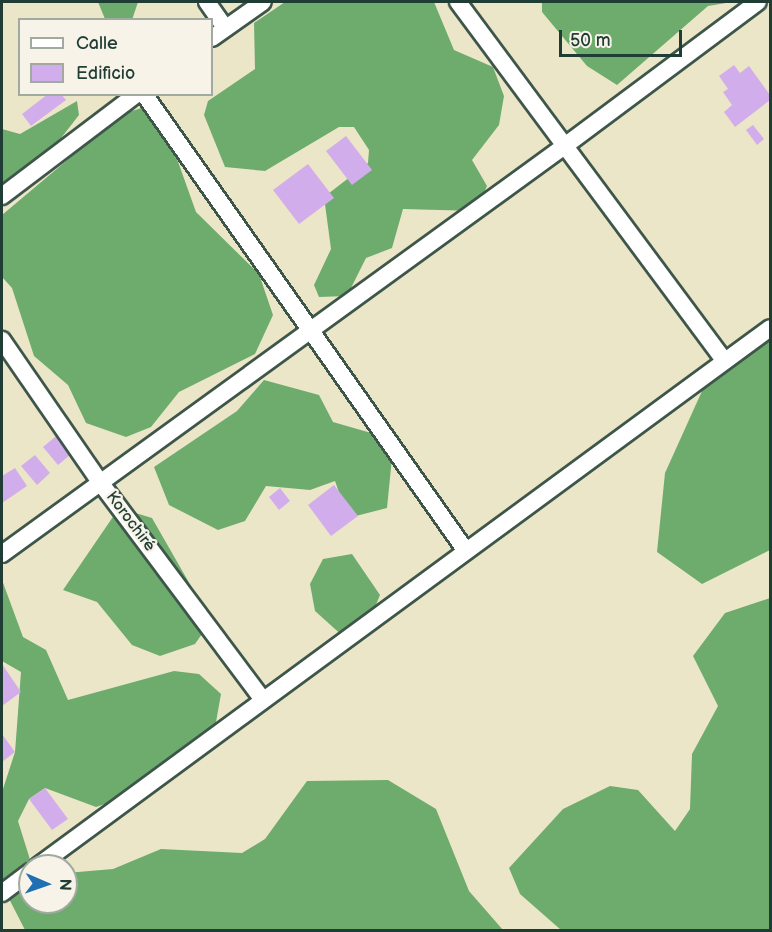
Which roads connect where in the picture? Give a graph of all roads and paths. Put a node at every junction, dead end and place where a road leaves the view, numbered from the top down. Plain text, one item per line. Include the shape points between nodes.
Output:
1 (207, 2) edge
2 (263, 2) edge
3 (458, 2) edge
4 (758, 2) edge
5 (213, 18) edge
6 (218, 33) edge
7 (134, 96) edge
8 (145, 96) edge
9 (566, 146) junction
10 (2, 196) edge
11 (771, 328) edge
12 (311, 330) junction
13 (2, 340) edge
14 (725, 361) junction
15 (100, 482) junction
16 (466, 551) junction
17 (2, 554) edge
18 (263, 700) junction
19 (54, 854) edge
20 (18, 881) edge
21 (2, 893) edge

1 - 5 street
2 - 6 street
3 - 9 street
4 - 9 street
7 - 10 street
8 - 12 street
9 - 12 street
9 - 14 street
11 - 14 street
12 - 15 street
12 - 16 street
13 - 15 street, Korochiré
14 - 16 street
15 - 17 street
15 - 18 street, Korochiré
16 - 18 street
18 - 19 street
20 - 21 street

